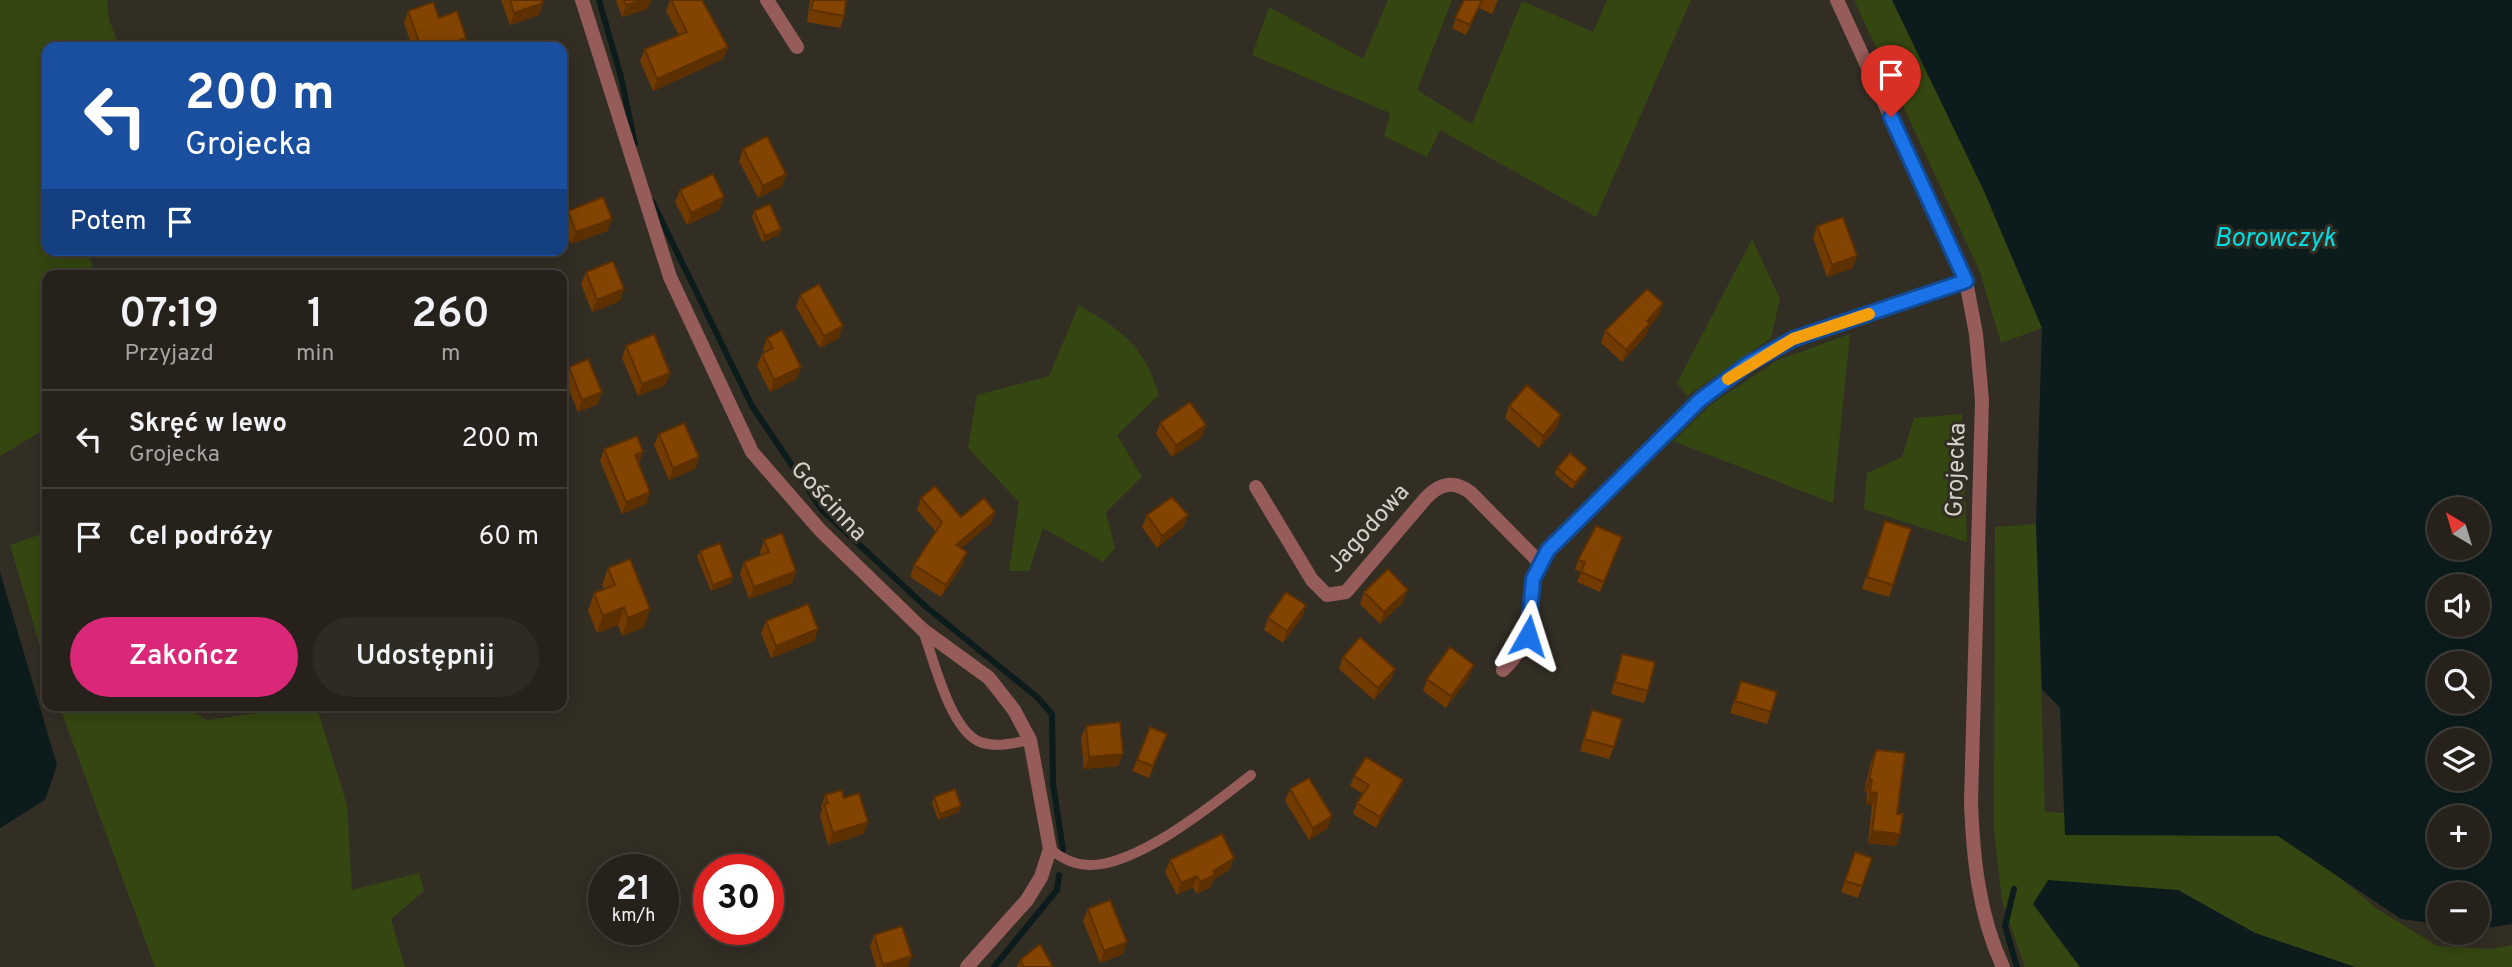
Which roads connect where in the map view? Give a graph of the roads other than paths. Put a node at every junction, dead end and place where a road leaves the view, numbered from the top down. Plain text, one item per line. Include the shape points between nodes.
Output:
1 (582, 0) edge
2 (767, 0) edge
3 (1837, 0) edge
4 (797, 47) dead end
5 (1966, 281) junction
6 (1256, 487) dead end
7 (1539, 562) junction
8 (923, 630) junction
9 (1503, 670) dead end
10 (1030, 740) junction
11 (1251, 775) dead end
12 (1050, 849) junction
13 (967, 967) edge
14 (2003, 967) edge

1 - 8 street, Gościnna via 670,277 752,452 820,530
2 - 4 street
3 - 5 street, Grojecka
5 - 7 street via 1793,339 1748,364 1700,400 1560,535
5 - 14 street, Grojecka via 1982,400 1972,842 1984,912
6 - 7 street, Jagodowa via 1312,580 1327,595 1346,592 1425,499 1446,484 1471,493
7 - 9 street via 1531,586 1528,636
8 - 10 street, Gościnna via 989,678
8 - 10 lane via 955,717 968,733 990,744
10 - 12 street, Gościnna
11 - 12 lane via 1195,819 1107,863 1073,863
12 - 13 street via 1027,900

